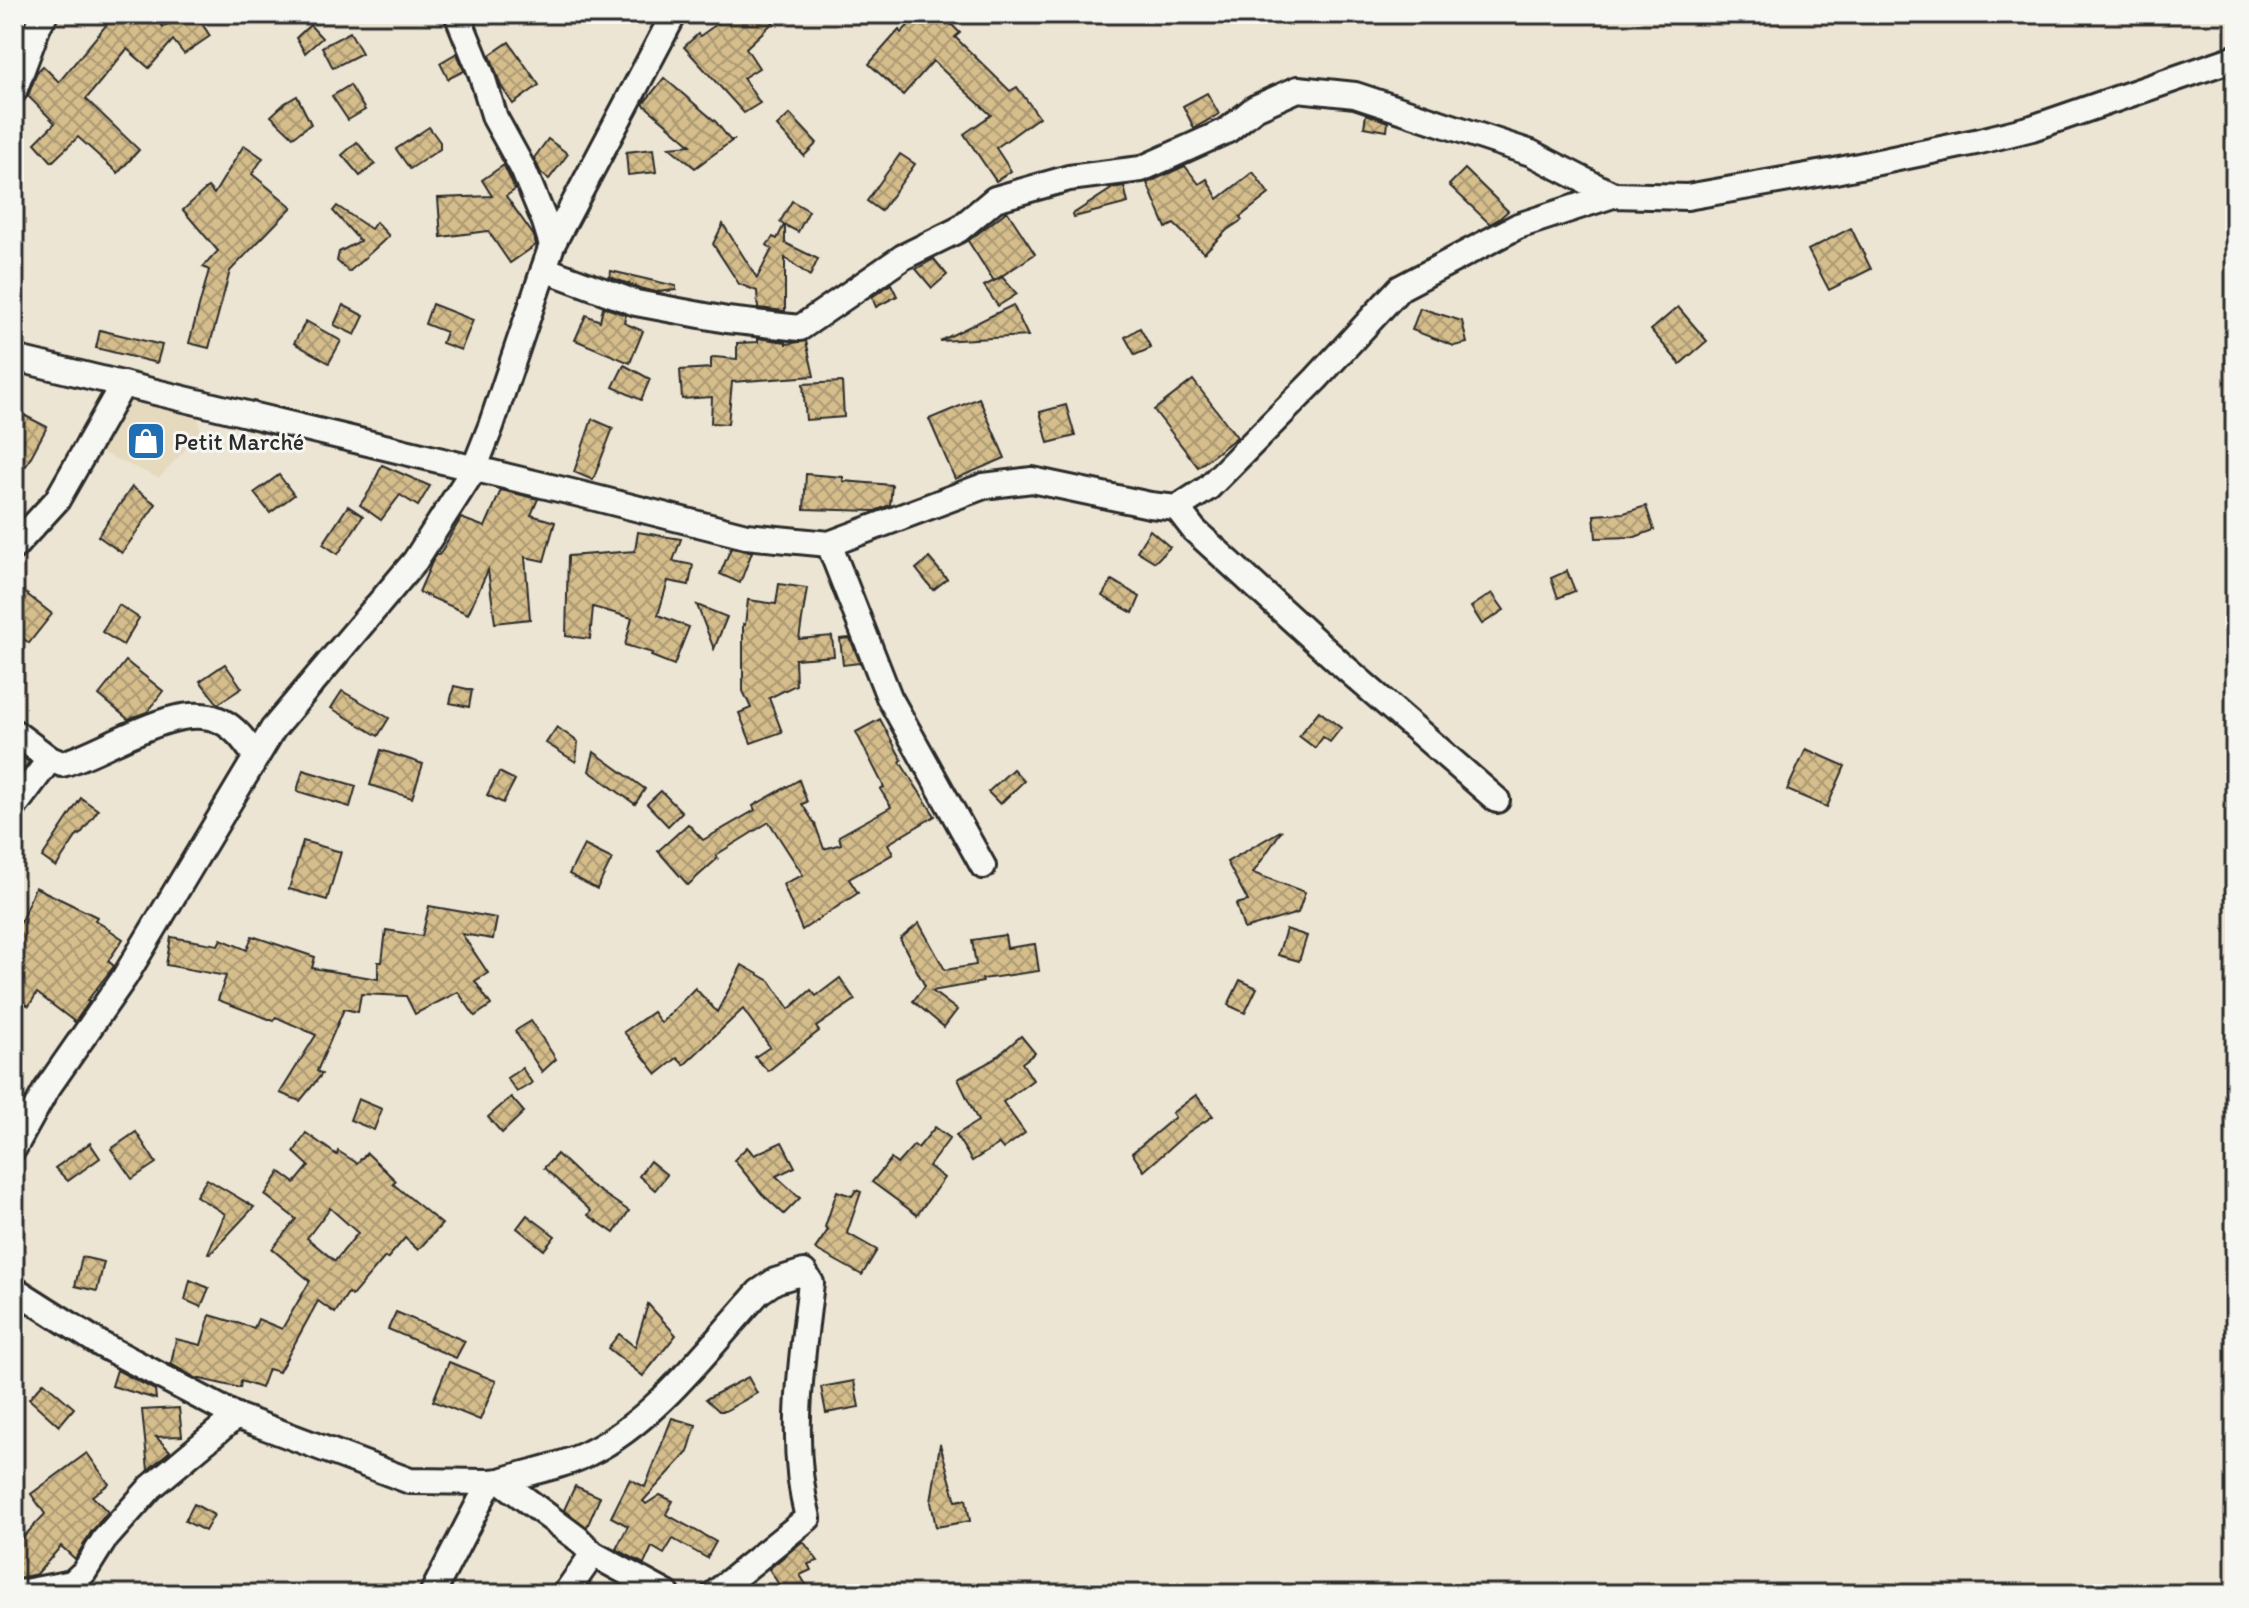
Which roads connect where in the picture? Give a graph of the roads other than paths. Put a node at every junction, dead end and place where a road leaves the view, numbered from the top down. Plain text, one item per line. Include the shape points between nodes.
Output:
1 (45, 14) edge
2 (457, 14) edge
3 (674, 14) edge
4 (2235, 58) edge
5 (14, 91) edge
6 (1613, 195) junction
7 (552, 245) junction
8 (544, 269) junction
9 (14, 358) edge
10 (123, 384) junction
11 (474, 469) junction
12 (1177, 508) junction
13 (829, 544) junction
14 (14, 547) edge
15 (14, 732) edge
16 (256, 757) junction
17 (50, 759) junction
18 (1497, 800) dead end
19 (14, 807) edge
20 (983, 866) dead end
21 (14, 1148) edge
22 (14, 1289) edge
23 (236, 1416) junction
24 (496, 1482) junction
25 (593, 1554) junction
26 (14, 1594) edge
27 (432, 1594) edge
28 (565, 1594) edge
29 (667, 1594) edge
30 (714, 1594) edge

1 - 5 street
2 - 7 street via 495,118 523,169
3 - 7 street
4 - 6 street via 1980,141 1687,197
6 - 8 street via 1531,153 1448,125 1355,95 1298,89 1255,108 1228,130 1141,169 1069,178 995,199 958,230 903,257 800,328 636,303
6 - 12 street via 1518,226 1400,288 1208,488
7 - 8 street
8 - 11 street
9 - 10 street
10 - 11 street
10 - 14 street via 57,500
11 - 13 street via 746,536
11 - 16 street via 415,561 273,729
12 - 13 street via 1032,480 984,486
12 - 18 street via 1194,530 1331,656
13 - 20 street via 889,697
15 - 17 street
16 - 17 street via 238,733 200,714 178,717 77,760 62,764
16 - 21 street via 124,978 46,1090
17 - 19 street
22 - 23 street via 102,1345
23 - 24 street via 410,1481
23 - 26 street via 151,1487 72,1583
24 - 25 street
24 - 27 street
24 - 30 street via 569,1462 617,1437 652,1410 759,1292 804,1272 811,1283 798,1397 802,1494 808,1518
25 - 28 street
25 - 29 street

